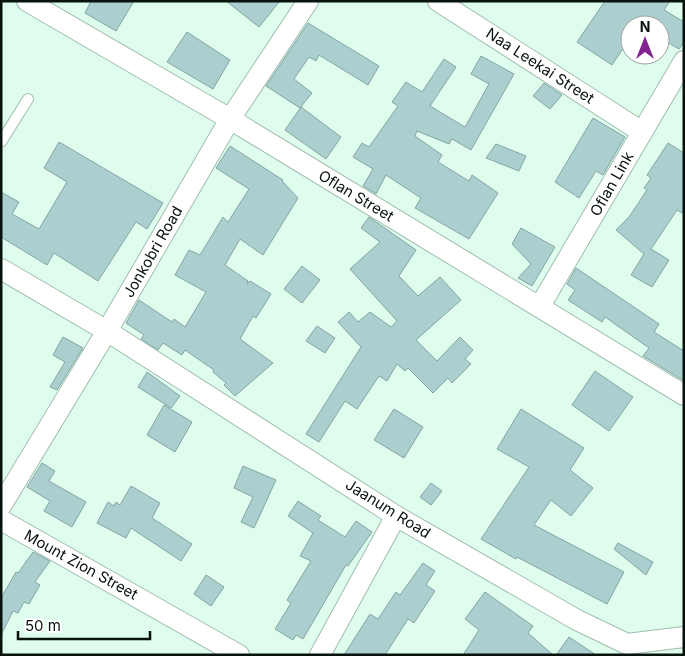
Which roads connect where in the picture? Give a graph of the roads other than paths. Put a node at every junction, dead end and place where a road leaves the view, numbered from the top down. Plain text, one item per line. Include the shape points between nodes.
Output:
1 (27, 1) edge
2 (308, 1) edge
3 (438, 1) edge
4 (684, 61) edge
5 (28, 99) dead end
6 (230, 119) junction
7 (642, 132) junction
8 (1, 142) edge
9 (1, 269) edge
10 (540, 306) junction
11 (108, 331) junction
12 (684, 395) edge
13 (1, 506) edge
14 (396, 516) junction
15 (1, 520) edge
16 (684, 637) edge
17 (624, 649) edge
18 (239, 655) edge
19 (320, 655) edge

1 - 6 street, Oflan Street
2 - 6 street, Jonkobri Road
3 - 7 street, Naa Leekai Street
4 - 7 street, Oflan Link
5 - 8 lane
6 - 10 street, Oflan Street
6 - 11 street, Jonkobri Road
7 - 10 street, Oflan Link
9 - 11 street, Jaanum Road
10 - 12 street, Oflan Street
11 - 13 street, Jonkobri Road
11 - 14 street, Jaanum Road
14 - 17 street, Jaanum Road
14 - 19 street
15 - 18 street, Mount Zion Street
16 - 17 street, Jaanum Road

